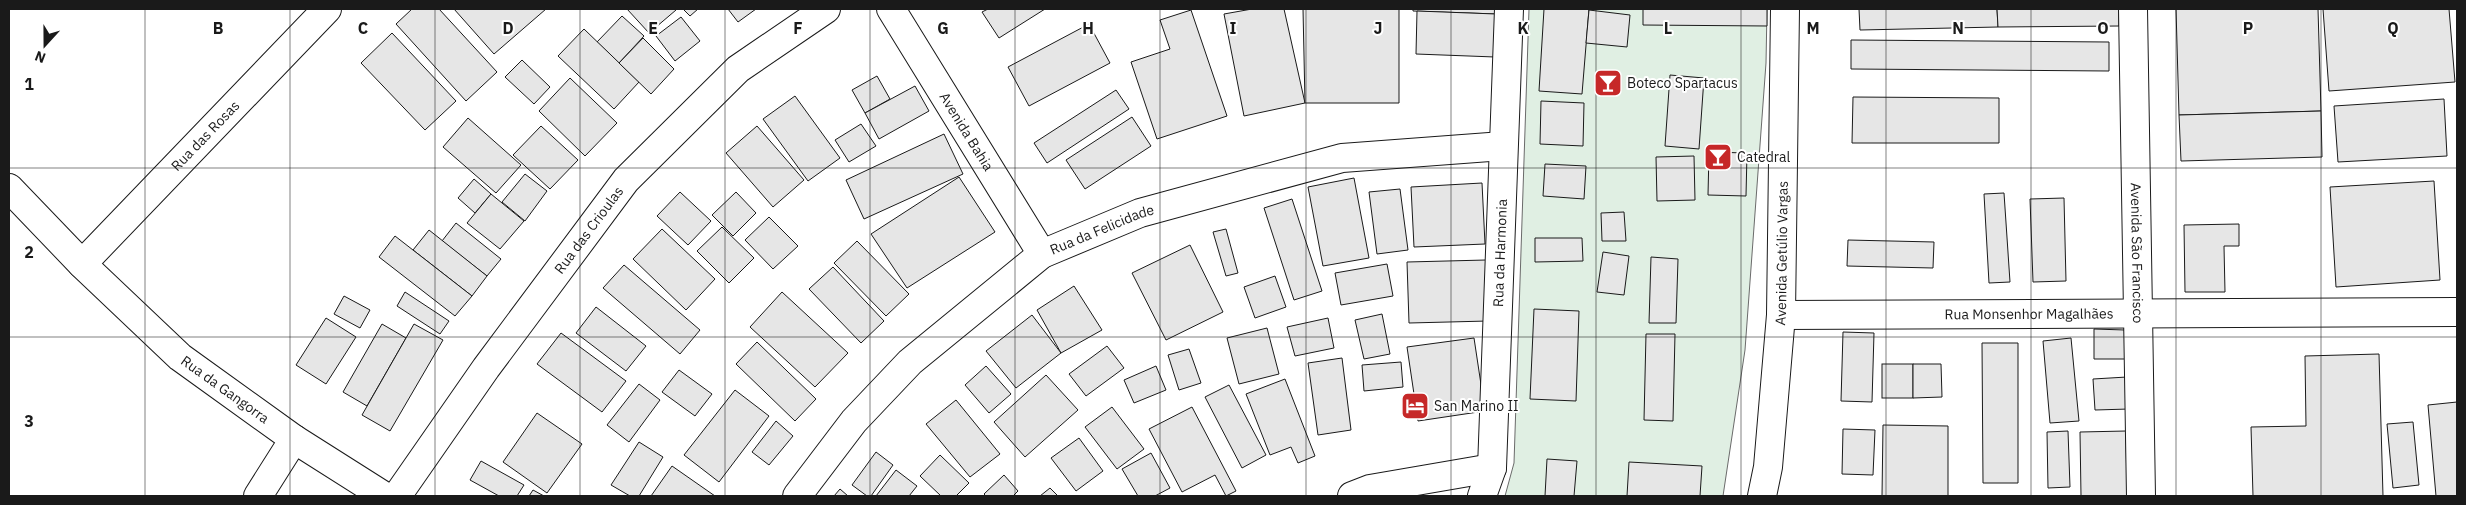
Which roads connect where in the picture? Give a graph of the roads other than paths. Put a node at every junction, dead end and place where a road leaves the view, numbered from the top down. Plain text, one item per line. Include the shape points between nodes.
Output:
1 (327, 9) edge
2 (826, 9) edge
3 (891, 9) edge
4 (1509, 9) edge
5 (1785, 9) edge
6 (2133, 9) edge
7 (1503, 146) junction
8 (9, 188) edge
9 (1042, 254) junction
10 (82, 264) junction
11 (2457, 312) edge
12 (1781, 315) junction
13 (2138, 315) junction
14 (294, 440) junction
15 (1492, 468) junction
16 (258, 496) edge
17 (384, 496) edge
18 (397, 496) edge
19 (797, 496) edge
20 (1352, 496) edge
21 (1482, 496) edge
22 (1762, 496) edge
23 (2141, 496) edge

1 - 10 street, Rua das Rosas
2 - 18 street, Rua das Crioulas via 738,69 626,180 486,368
3 - 9 street, Avenida Bahia
4 - 7 street, Rua da Harmonia
5 - 12 street, Avenida Getúlio Vargas
6 - 13 street, Avenida São Francisco
7 - 9 street, Rua da Felicidade via 1342,158 1140,213
7 - 15 street, Rua da Harmonia
8 - 10 street, Rua da Gangorra
9 - 19 street, Rua da Felicidade via 910,362 854,421
10 - 14 street, Rua da Gangorra via 180,357
11 - 13 street, Rua Monsenhor Magalhães
12 - 13 street, Rua Monsenhor Magalhães
12 - 22 street, Avenida Getúlio Vargas via 1768,467
13 - 23 street, Avenida São Francisco
14 - 16 street
14 - 17 street, Rua da Gangorra
15 - 20 street via 1370,488
15 - 21 street, Rua da Harmonia

